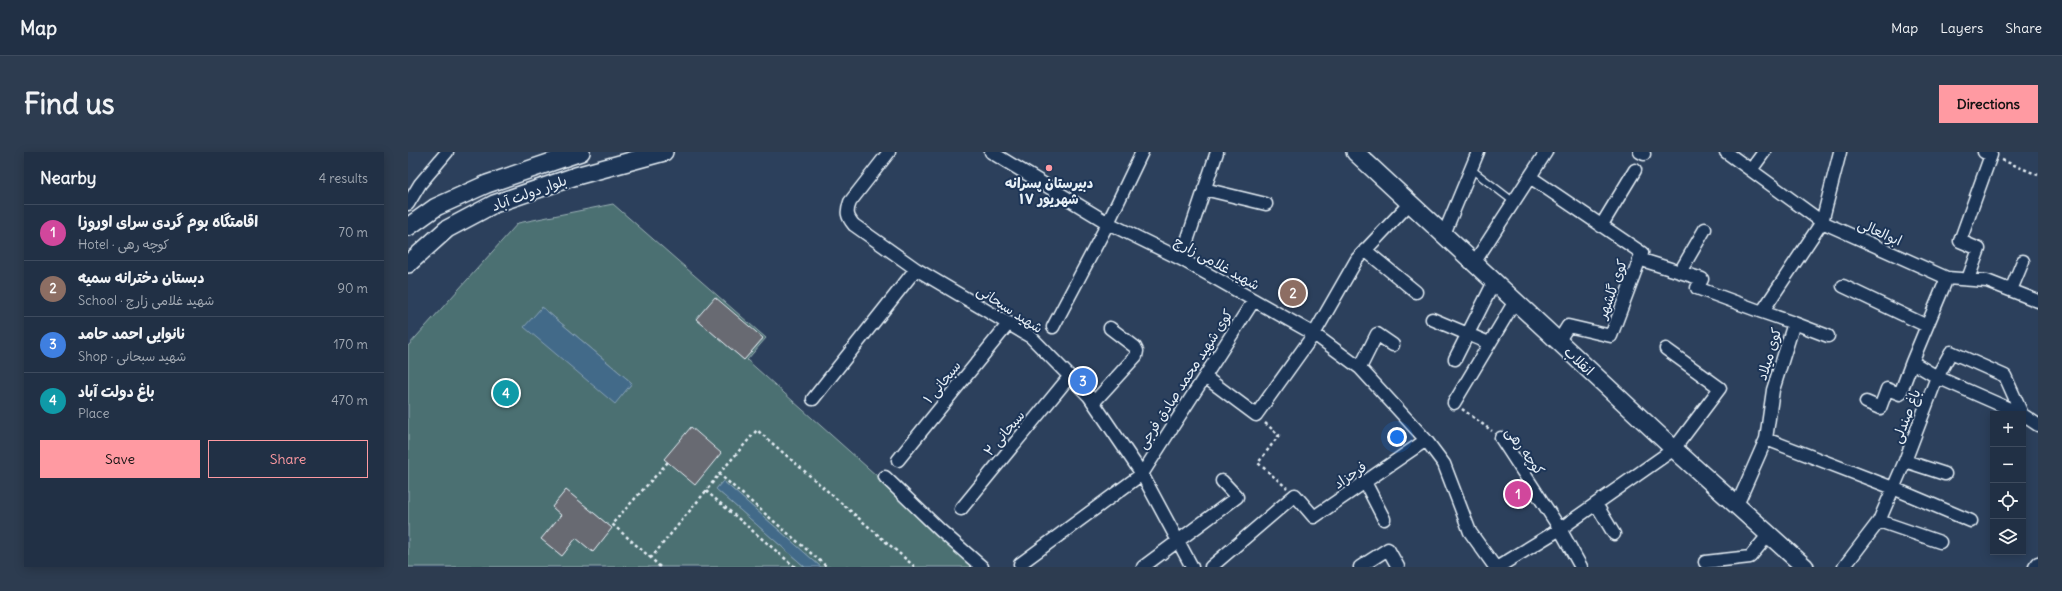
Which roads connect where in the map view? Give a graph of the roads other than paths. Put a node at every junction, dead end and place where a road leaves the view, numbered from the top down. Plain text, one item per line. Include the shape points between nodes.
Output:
1 (447, 152) edge
2 (581, 152) edge
3 (664, 152) edge
4 (889, 152) edge
5 (991, 152) edge
6 (1142, 152) edge
7 (1217, 152) edge
8 (1355, 152) edge
9 (1478, 152) edge
10 (1546, 152) edge
11 (1726, 152) edge
12 (1764, 152) edge
13 (1840, 152) edge
14 (1987, 154) edge
15 (1471, 169) junction
16 (1635, 170) dead end
17 (1751, 170) junction
18 (1530, 178) junction
19 (1204, 189) junction
20 (1514, 202) junction
21 (1410, 203) junction
22 (408, 204) edge
23 (1266, 204) dead end
24 (1822, 222) junction
25 (1108, 223) junction
26 (1601, 226) junction
27 (408, 227) edge
28 (1705, 229) dead end
29 (1444, 234) junction
30 (1365, 250) junction
31 (1181, 259) junction
32 (1639, 259) junction
33 (2023, 261) dead end
34 (1474, 263) junction
35 (408, 264) edge
36 (916, 269) junction
37 (1680, 272) junction
38 (1947, 278) junction
39 (1968, 279) junction
40 (1494, 282) junction
41 (1843, 286) dead end
42 (2011, 290) junction
43 (1416, 292) dead end
44 (1254, 300) junction
45 (1515, 301) junction
46 (2038, 301) edge
47 (1762, 312) junction
48 (1432, 319) dead end
49 (1009, 323) junction
50 (1794, 323) junction
51 (1927, 326) junction
52 (1053, 327) dead end
53 (1110, 328) dead end
54 (1314, 334) junction
55 (1468, 334) junction
56 (1828, 336) dead end
57 (1558, 342) junction
58 (1489, 343) junction
59 (1393, 346) dead end
60 (1666, 350) dead end
61 (1455, 360) dead end
62 (1912, 362) junction
63 (1360, 368) junction
64 (1070, 376) junction
65 (1204, 377) junction
66 (1937, 377) junction
67 (813, 399) dead end
68 (1094, 402) junction
69 (1866, 402) dead end
70 (1454, 403) road end
71 (2015, 411) edge
72 (2021, 411) edge
73 (2026, 417) edge
74 (2038, 425) edge
75 (1501, 438) road end
76 (1766, 439) junction
77 (1426, 440) junction
78 (1674, 450) junction
79 (898, 460) dead end
80 (1905, 461) junction
81 (1142, 474) junction
82 (1945, 474) dead end
83 (885, 477) dead end
84 (1222, 482) dead end
85 (1365, 482) junction
86 (1893, 488) junction
87 (1596, 504) junction
88 (1737, 505) junction
89 (961, 509) dead end
90 (1384, 519) dead end
91 (1879, 521) junction
92 (1971, 521) dead end
93 (1560, 529) junction
94 (1614, 534) dead end
95 (1769, 534) junction
96 (1178, 540) junction
97 (1940, 542) dead end
98 (1705, 562) dead end
99 (2038, 563) edge
100 (1020, 564) dead end
101 (982, 567) edge
102 (1143, 567) edge
103 (1192, 567) edge
104 (1211, 567) edge
105 (1360, 567) edge
106 (1398, 567) edge
107 (1495, 567) edge
108 (1498, 567) edge
109 (1581, 567) edge
110 (1805, 567) edge
111 (1844, 567) edge
112 (2035, 567) edge

1 - 22 street via 420,184
2 - 27 main road, بلوار دولت آباد via 487,184 436,207
3 - 35 main road, بلوار دولت آباد via 576,176 494,204 447,229
4 - 36 street, شهید سبحانی via 850,202 848,218
5 - 25 street, شهید غلامی زارچ
6 - 25 street
7 - 19 street
8 - 21 main road, انقلاب
9 - 15 street
10 - 18 street
11 - 17 street, ابوالعالی
12 - 17 street
13 - 24 street, کوی میلاد
14 - 39 street via 1960,241 1979,249
15 - 20 lane
15 - 29 street
16 - 26 street
17 - 24 street, ابوالعالی
18 - 20 street
18 - 26 street, کوی گلشهر
19 - 23 street
19 - 31 street
20 - 34 street
21 - 29 main road, انقلاب
21 - 30 street
24 - 38 street, ابوالعالی
24 - 47 street, کوی میلاد
25 - 31 street, شهید غلامی زارچ
25 - 52 street
26 - 32 street, کوی گلشهر via 1642,253
28 - 37 street
29 - 34 main road, انقلاب
30 - 43 street
30 - 54 street via 1357,259
31 - 44 street, شهید غلامی زارچ
32 - 37 street
32 - 57 street, کوی گلشهر via 1611,336 1568,326
33 - 42 street
34 - 40 main road, انقلاب
36 - 49 street, شهید سبحانی
36 - 67 street
37 - 47 street via 1702,279 1697,288
38 - 39 street, ابوالعالی
38 - 51 street
39 - 42 street, ابوالعالی via 1987,281
40 - 45 main road, انقلاب
40 - 55 street
41 - 51 street
42 - 46 street, ابوالعالی
44 - 54 street, شهید غلامی زارچ
44 - 65 street, کوی شهید محمد صادق فرجی
45 - 57 main road, انقلاب
45 - 58 street
47 - 50 street, کوی میلاد
48 - 55 street
49 - 64 street, شهید سبحانی via 1031,337
49 - 79 street, سبحانی ۱
50 - 56 street
50 - 76 street, کوی میلاد via 1774,390
51 - 62 street
53 - 68 street via 1138,351
54 - 63 street, شهید غلامی زارچ
54 - 65 street via 1256,414
55 - 58 street
55 - 61 street
57 - 78 main road, انقلاب
58 - 70 street
59 - 63 street via 1377,334
60 - 78 street via 1720,388
62 - 66 street, باغ صندلی
62 - 69 street via 1900,394 1887,389 1880,408
63 - 77 street, شهید غلامی زارچ
64 - 68 street, شهید سبحانی
64 - 89 street, سبحانی ۲
65 - 81 street, کوی شهید محمد صادق فرجی
66 - 71 street
66 - 72 street via 1951,352 2005,376
66 - 80 street, باغ صندلی
68 - 81 street, شهید سبحانی
73 - 74 street
75 - 93 street, کوچه رهی
76 - 86 street
76 - 88 street, کوی میلاد
77 - 85 street, فرحزاد
77 - 107 street, شهید غلامی زارچ via 1444,464 1470,532
78 - 87 street
78 - 88 main road, انقلاب
80 - 82 street
80 - 86 street, باغ صندلی
81 - 96 street, شهید سبحانی
81 - 100 street
83 - 101 street
84 - 96 street via 1237,497
85 - 90 street
85 - 104 street, فرحزاد via 1314,517 1295,496
86 - 91 street, باغ صندلی
86 - 92 street
87 - 93 street
87 - 94 street
88 - 95 main road, انقلاب
91 - 97 street
91 - 111 street, باغ صندلی
93 - 108 street
93 - 109 street, کوچه رهی
95 - 98 street via 1750,557
95 - 110 main road, انقلاب
96 - 102 street
96 - 103 street, شهید سبحانی
99 - 112 street
105 - 106 street via 1388,549

